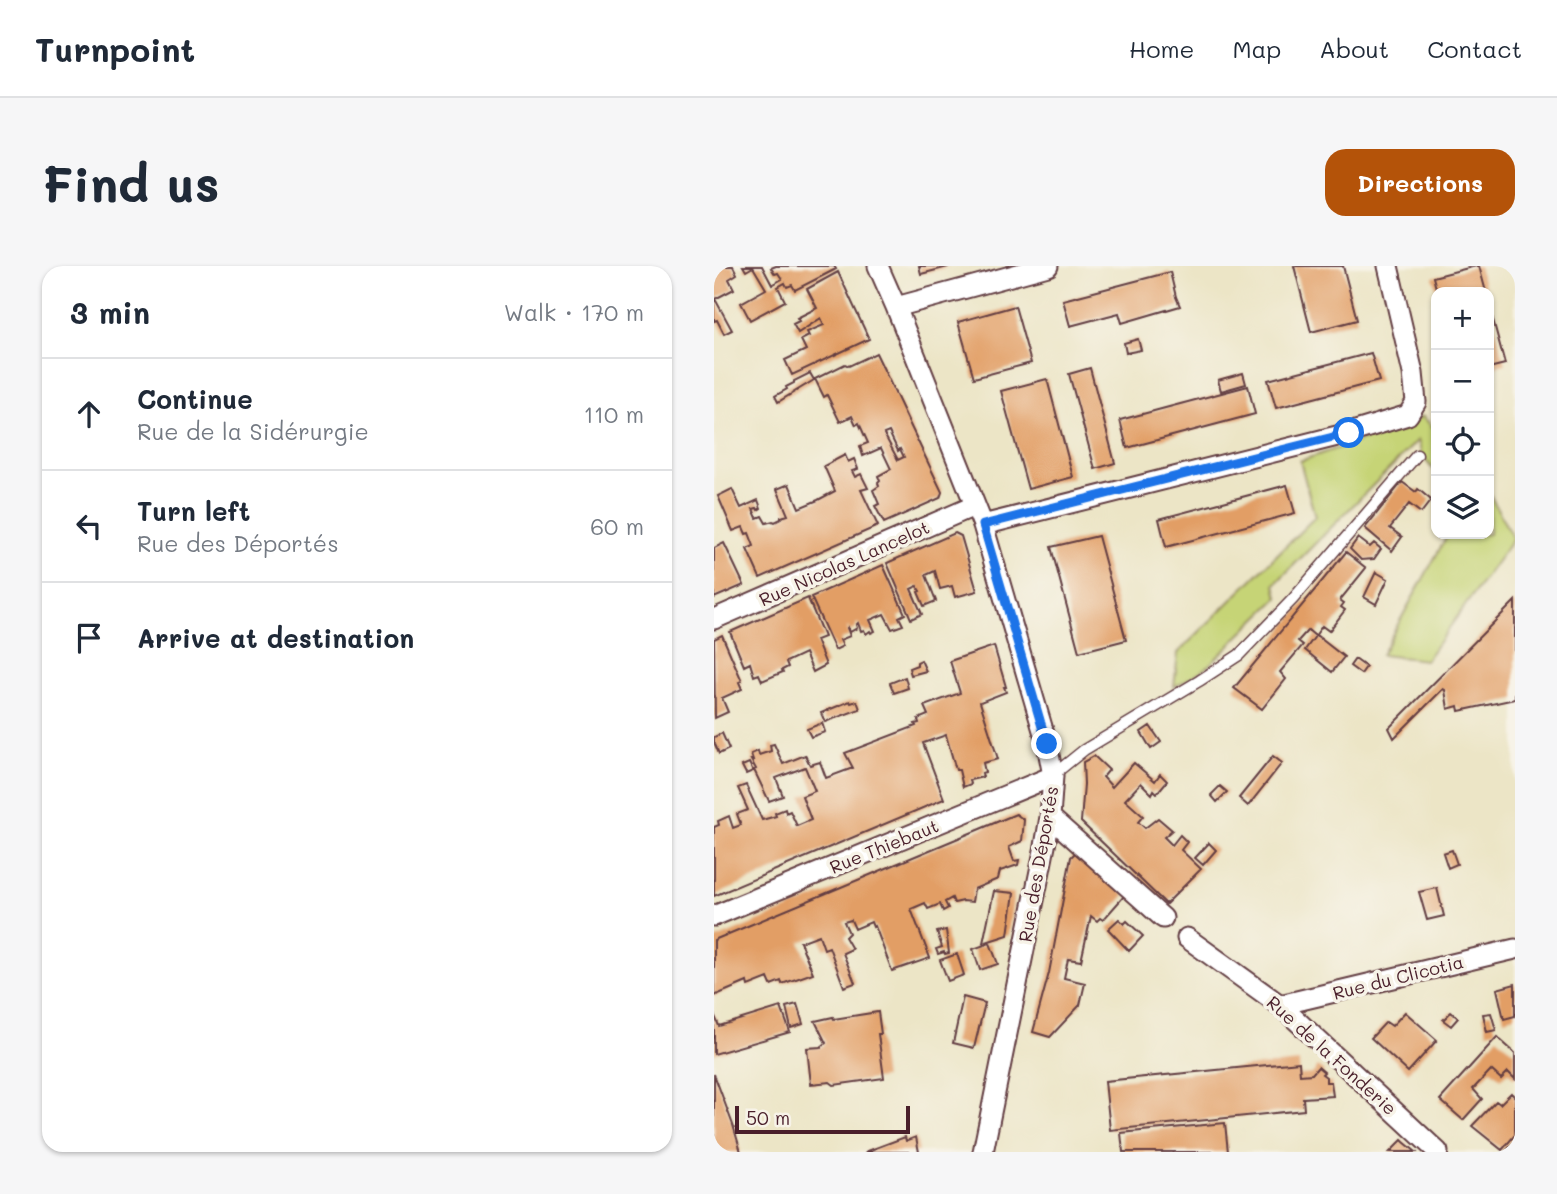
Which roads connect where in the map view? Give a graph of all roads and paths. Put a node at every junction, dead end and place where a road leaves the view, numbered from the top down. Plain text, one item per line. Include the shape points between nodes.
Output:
1 (877, 266) edge
2 (1048, 266) edge
3 (1388, 266) edge
4 (896, 307) junction
5 (1418, 455) dead end
6 (974, 506) junction
7 (983, 525) junction
8 (714, 620) edge
9 (1053, 776) junction
10 (1050, 817) junction
11 (714, 916) edge
12 (1163, 918) dead end
13 (1187, 937) dead end
14 (1515, 948) edge
15 (1280, 1005) junction
16 (982, 1151) edge
17 (1438, 1152) edge

1 - 4 street, Rue des Déportés
2 - 4 street
3 - 7 street via 1413,373 1416,402 1408,415
4 - 6 street, Rue des Déportés
5 - 9 lane via 1239,655 1084,750
6 - 7 street, Rue des Déportés
6 - 8 street, Rue Nicolas Lancelot
7 - 9 street, Rue des Déportés
9 - 10 street, Rue des Déportés
9 - 11 street, Rue Thiebaut
10 - 12 street
10 - 16 street, Rue des Déportés
13 - 15 street, Rue de la Fonderie
14 - 15 street, Rue du Clicotia
15 - 17 street, Rue de la Fonderie

